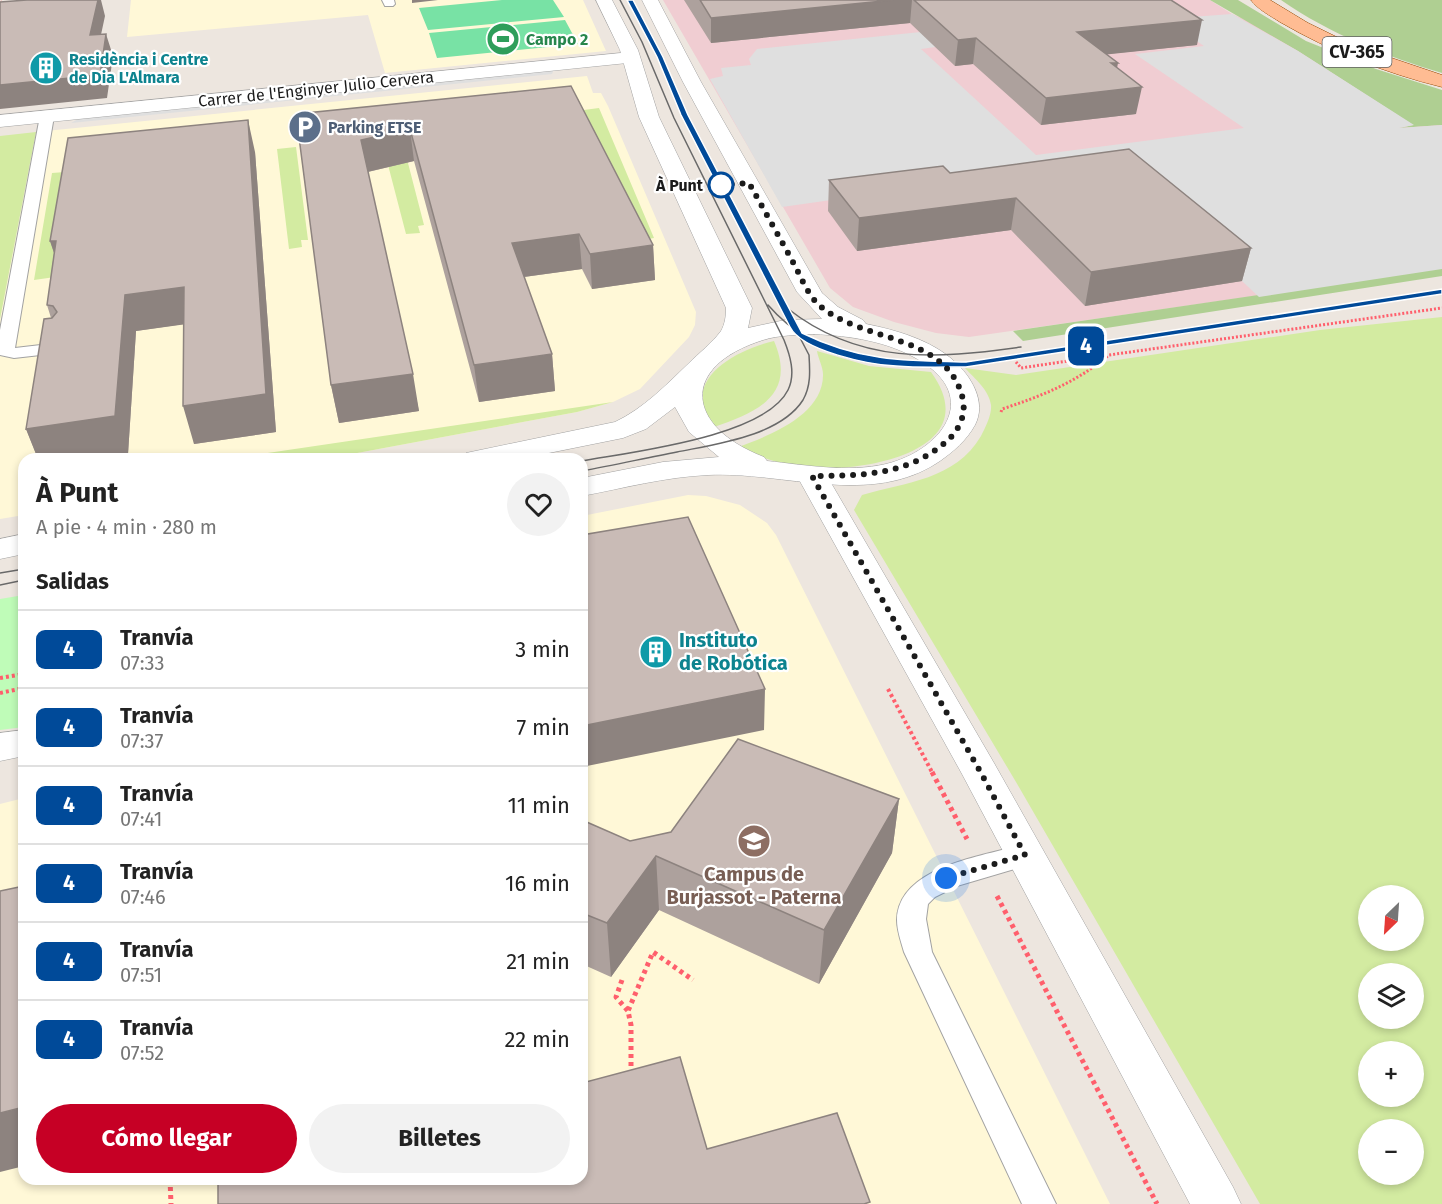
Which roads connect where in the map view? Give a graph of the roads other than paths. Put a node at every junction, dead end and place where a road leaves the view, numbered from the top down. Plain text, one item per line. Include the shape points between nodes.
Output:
1 (604, 0) edge
2 (650, 0) edge
3 (1259, 0) edge
4 (631, 58) junction
5 (1442, 81) edge
6 (47, 116) junction
7 (0, 121) edge
8 (873, 332) junction
9 (58, 348) edge
10 (703, 365) junction
11 (505, 453) edge
12 (798, 474) junction
13 (588, 486) edge
14 (18, 545) edge
15 (0, 549) edge
16 (18, 744) edge
17 (0, 747) edge
18 (1025, 855) junction
19 (1039, 1204) edge
20 (1216, 1204) edge

1 - 4 street
2 - 8 street via 809,292 833,315
3 - 5 main road, CV-365 via 1323,37
4 - 6 street, Carrer de l'Enginyer Julio Cervera
4 - 10 street via 649,117 739,308 734,332
6 - 7 street, Carrer de l'Enginyer Julio Cervera
6 - 9 lane via 5,351
8 - 10 street via 840,326 787,328 732,343
8 - 12 street via 904,342 944,365 961,387 965,410 956,433 934,453 900,468 858,476
10 - 11 street via 642,421 623,429
10 - 12 street via 687,393 690,412 703,432 747,461
12 - 13 street via 712,466
12 - 18 street via 981,773
14 - 15 street
16 - 17 street
18 - 19 lane via 926,887 915,901 910,919 918,951
18 - 20 street

